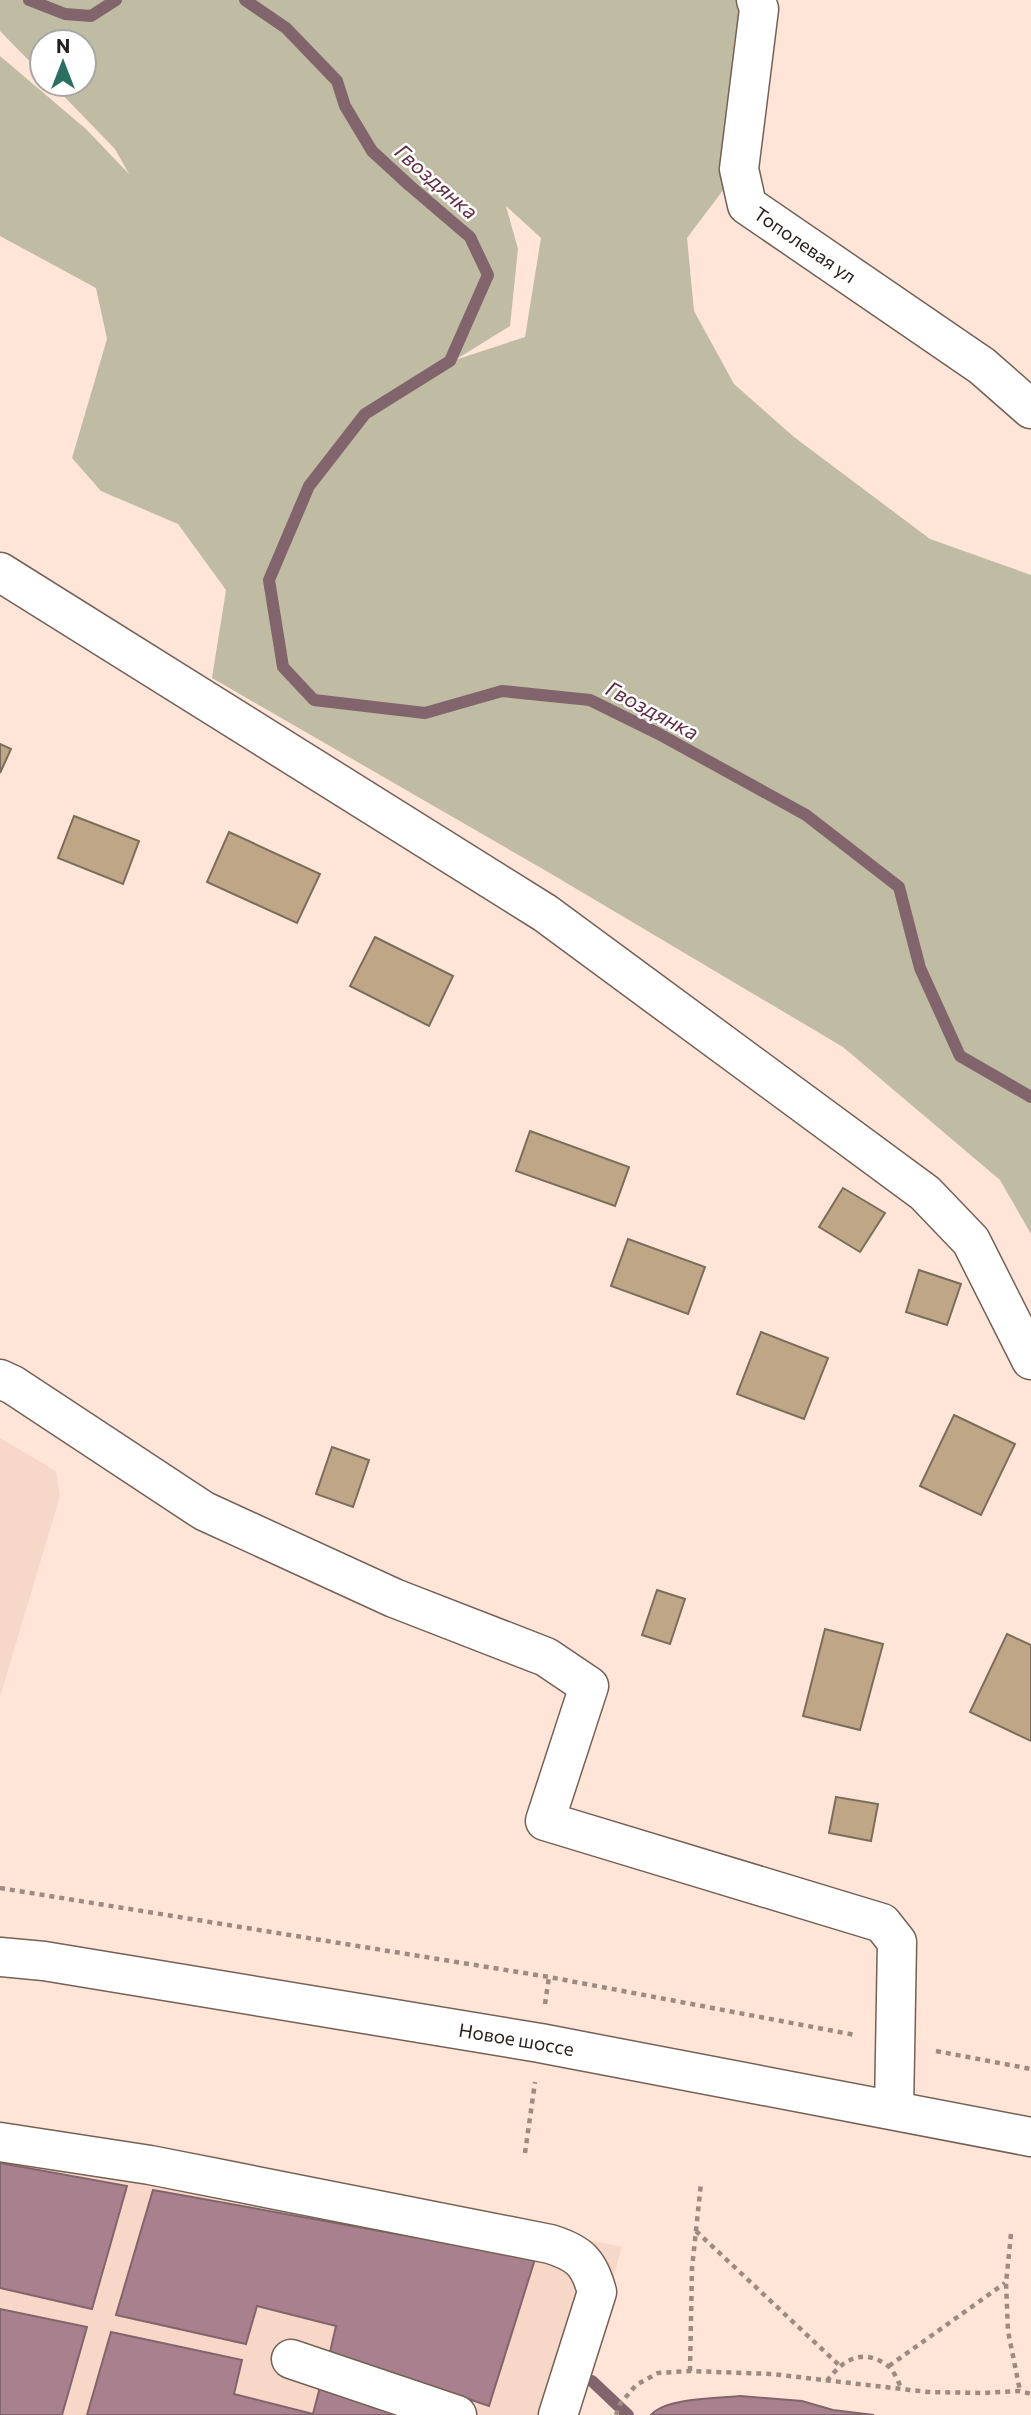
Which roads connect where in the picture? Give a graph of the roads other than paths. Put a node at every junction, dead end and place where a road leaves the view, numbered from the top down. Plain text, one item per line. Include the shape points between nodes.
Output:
1 (756, 0) edge
2 (1031, 409) edge
3 (0, 572) edge
4 (1031, 1360) edge
5 (0, 1379) edge
6 (0, 1957) edge
7 (894, 2110) junction
8 (1031, 2137) edge
9 (0, 2142) edge
10 (291, 2359) dead end
11 (457, 2415) edge
12 (558, 2415) edge

1 - 2 street, Тополевая ул via 759,9 739,169 747,205 982,366
3 - 4 street via 545,913 925,1193 971,1241
5 - 7 street via 204,1511 394,1598 546,1657 589,1686 545,1821 881,1923 897,1942
6 - 7 street, Новое шоссе via 540,2043
7 - 8 street, Новое шоссе
9 - 12 street via 150,2165 570,2250 592,2275 597,2292
10 - 11 street

